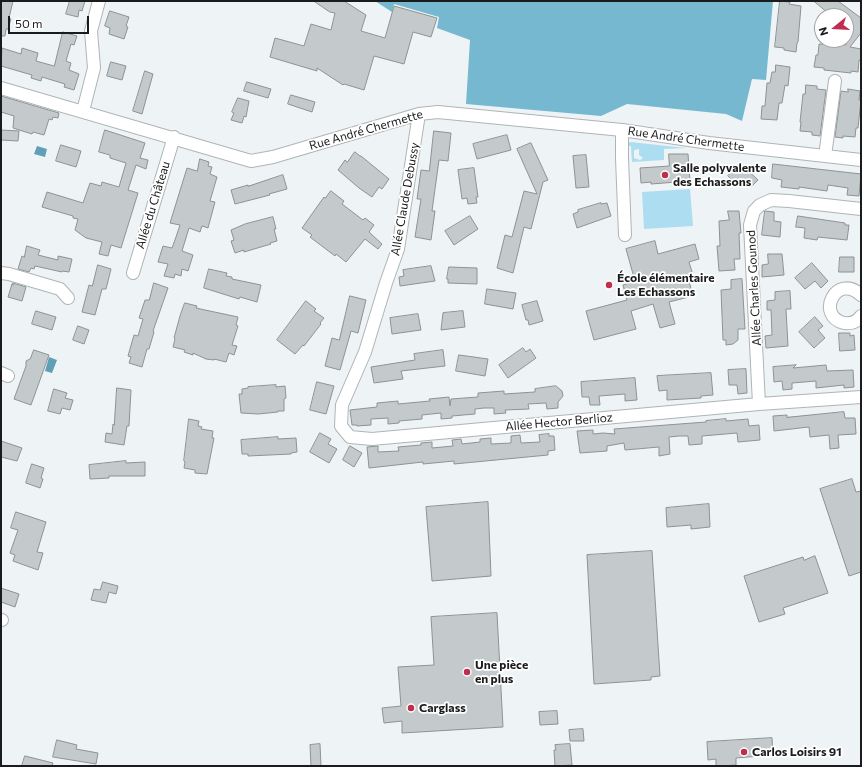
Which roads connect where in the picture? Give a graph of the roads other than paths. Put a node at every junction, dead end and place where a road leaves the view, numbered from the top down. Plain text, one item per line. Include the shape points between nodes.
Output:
1 (99, 1) edge
2 (835, 81) dead end
3 (1, 88) edge
4 (83, 111) junction
5 (419, 114) junction
6 (622, 130) junction
7 (174, 137) junction
8 (825, 156) junction
9 (861, 160) edge
10 (861, 209) edge
11 (624, 235) dead end
12 (133, 272) dead end
13 (1, 273) edge
14 (861, 295) edge
15 (68, 298) dead end
16 (861, 316) edge
17 (365, 352) joint
18 (861, 397) edge
19 (759, 404) junction

1 - 4 street via 91,31 94,68
2 - 8 street
3 - 4 street, Rue André Chermette
4 - 7 street, Rue André Chermette
5 - 6 street, Rue André Chermette via 438,112
5 - 7 street, Rue André Chermette via 273,158 251,161
5 - 17 street, Allée Claude Debussy via 398,249
6 - 8 street, Rue André Chermette
6 - 11 street
7 - 12 street, Allée du Château
8 - 9 street, Rue André Chermette
10 - 19 street, Allée Charles Gounod via 770,200 754,211 750,225
13 - 15 street via 60,289
14 - 16 street via 854,289 843,289 832,297 830,306 835,318 840,322 854,322
17 - 19 street, Allée Hector Berlioz via 342,405 341,426 350,437 372,439
18 - 19 street, Allée Hector Berlioz

